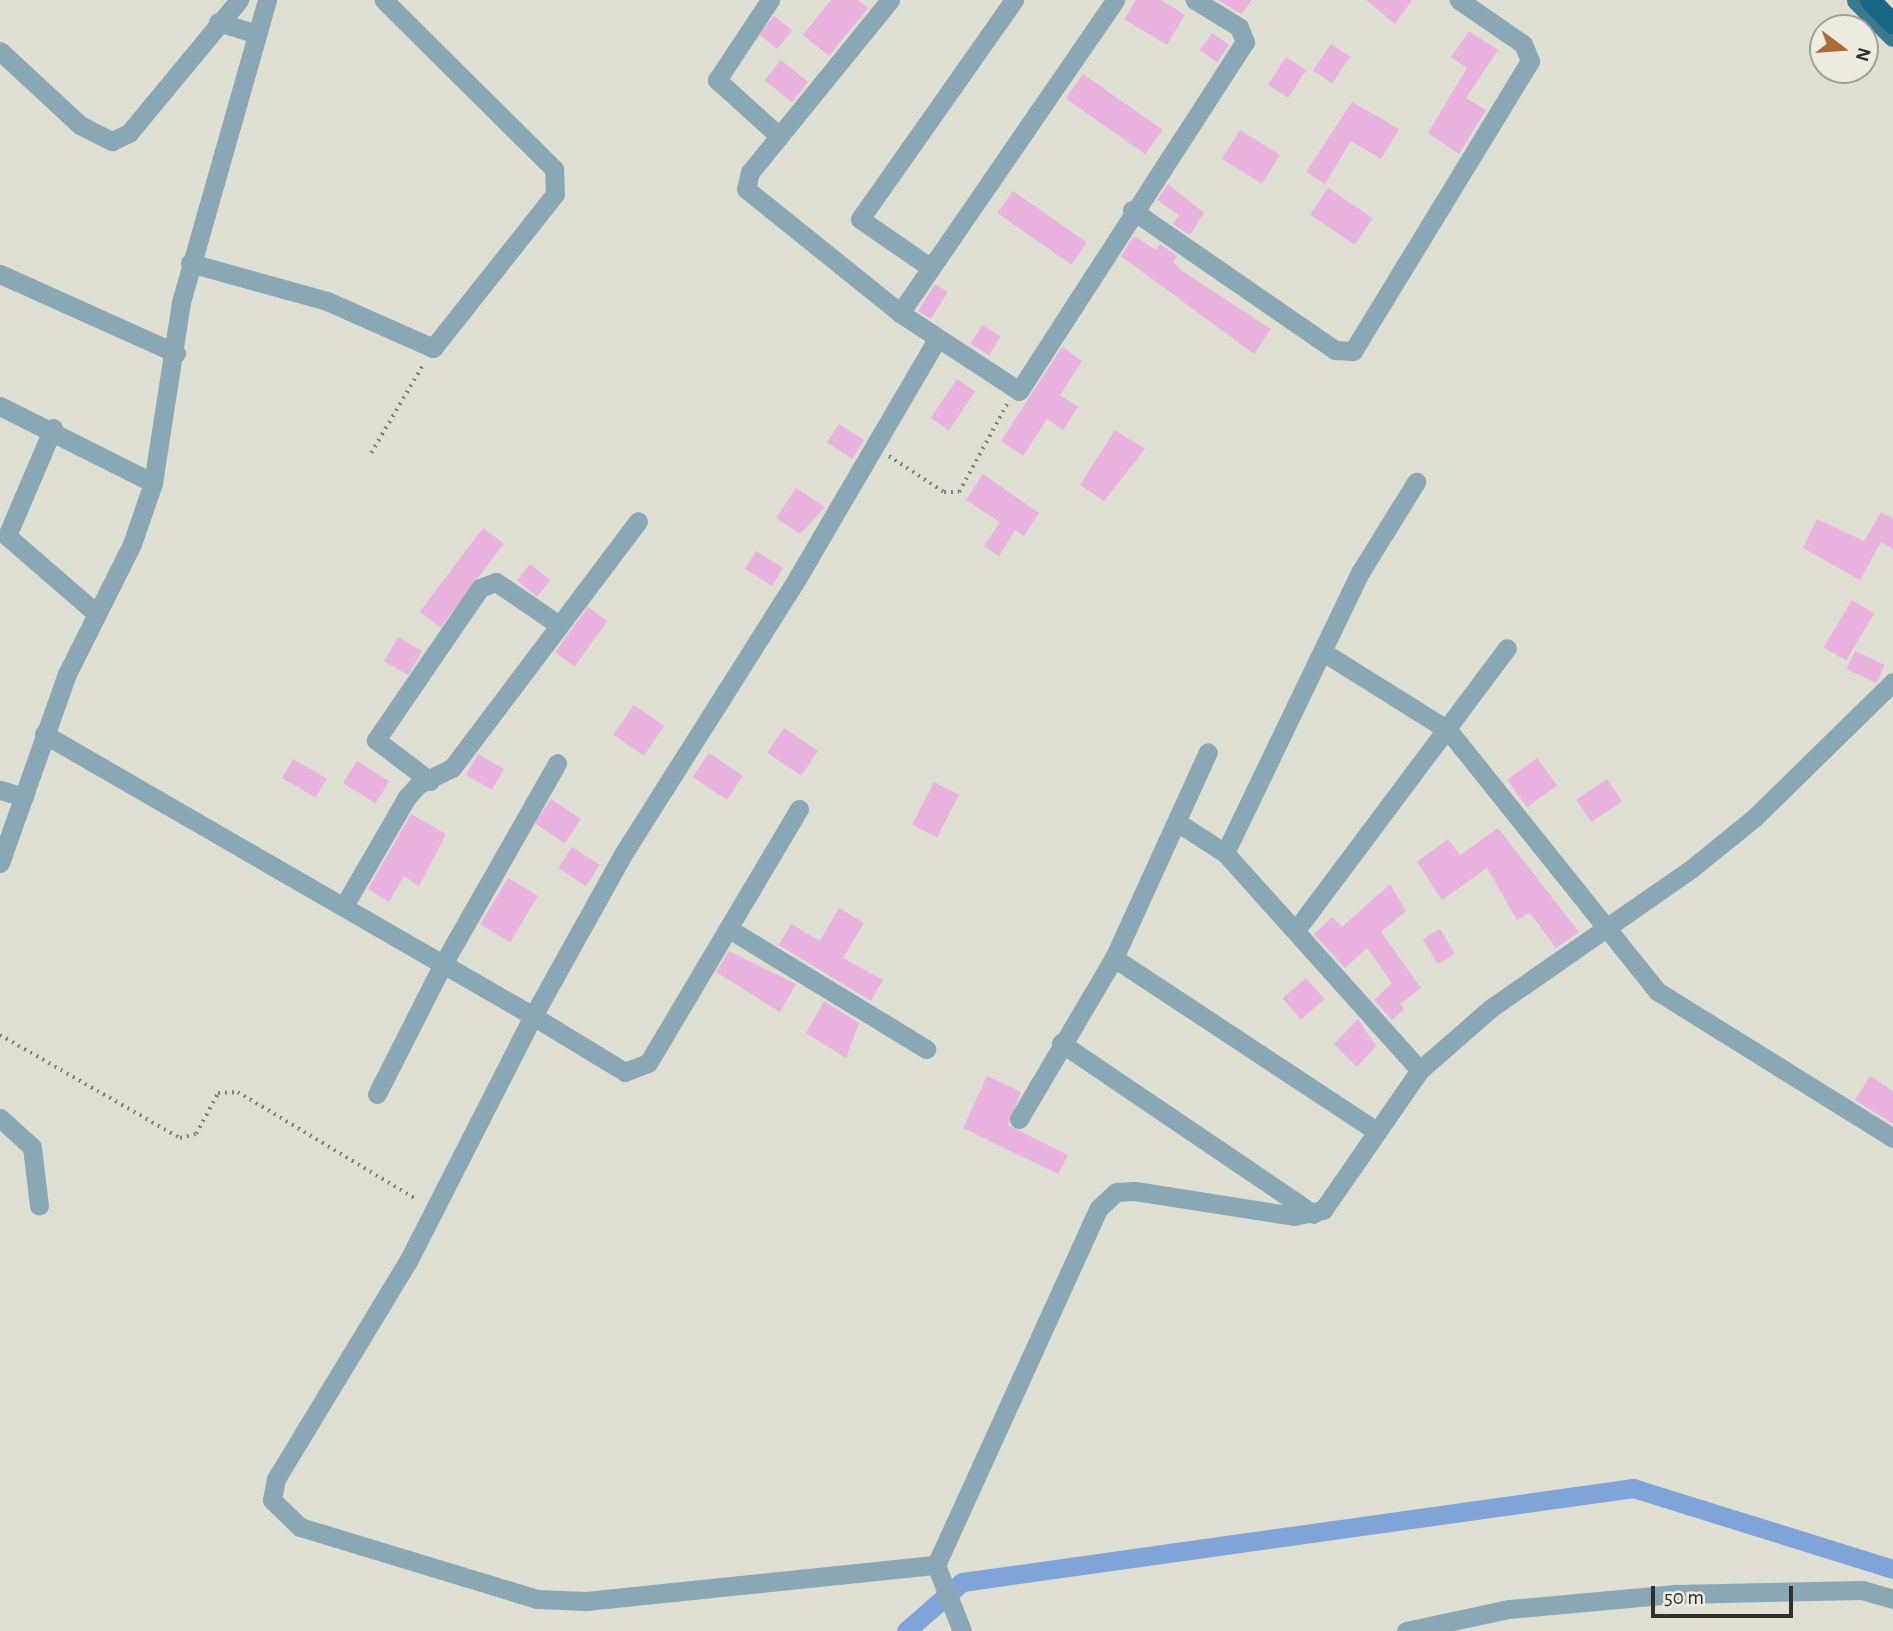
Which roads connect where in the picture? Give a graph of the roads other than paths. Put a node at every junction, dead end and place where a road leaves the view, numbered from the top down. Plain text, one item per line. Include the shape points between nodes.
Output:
1 (239, 0) edge
2 (267, 0) edge
3 (384, 0) edge
4 (770, 0) edge
5 (890, 0) edge
6 (1014, 0) edge
7 (1115, 0) edge
8 (1195, 0) edge
9 (1459, 0) edge
10 (1857, 0) edge
11 (1870, 0) edge
12 (218, 22) junction
13 (1893, 24) edge
14 (257, 34) junction
15 (1893, 36) edge
16 (0, 51) edge
17 (779, 136) junction
18 (1132, 211) junction
19 (190, 263) junction
20 (931, 268) junction
21 (0, 274) edge
22 (900, 313) junction
23 (937, 339) junction
24 (176, 353) junction
25 (0, 406) edge
26 (53, 428) junction
27 (1416, 482) dead end
28 (153, 483) junction
29 (638, 521) dead end
30 (4, 537) edge
31 (96, 614) junction
32 (559, 625) junction
33 (1507, 648) dead end
34 (1323, 652) junction
35 (1893, 682) edge
36 (1448, 730) junction
37 (44, 734) junction
38 (1208, 752) dead end
39 (557, 763) dead end
40 (430, 781) junction
41 (0, 790) edge
42 (24, 797) junction
43 (799, 809) dead end
44 (1177, 822) junction
45 (1225, 853) junction
46 (0, 863) edge
47 (345, 904) junction
48 (729, 929) junction
49 (1296, 930) junction
50 (1604, 930) junction
51 (1114, 958) junction
52 (443, 964) junction
53 (533, 1016) junction
54 (1060, 1043) junction
55 (926, 1049) dead end
56 (1420, 1070) junction
57 (377, 1094) dead end
58 (0, 1118) edge
59 (1020, 1119) dead end
60 (1375, 1130) junction
61 (1893, 1138) edge
62 (38, 1206) dead end
63 (1314, 1214) junction
64 (939, 1572) junction
65 (1893, 1599) edge
66 (962, 1631) edge
67 (1406, 1631) edge

1 - 12 street
2 - 14 street
3 - 19 street via 559,176 555,194 433,348 327,301
4 - 17 street via 717,80
5 - 17 street
6 - 20 street via 860,219
7 - 20 street
8 - 18 street via 1239,27 1245,42
9 - 18 street via 1523,44 1530,61 1353,351 1335,350
10 - 15 main road
11 - 13 highway
12 - 14 street
12 - 16 street via 129,133 112,141 80,125
14 - 19 street
17 - 22 street via 750,172 746,189
18 - 23 street via 1023,389 1014,390
19 - 24 street
20 - 22 street
21 - 24 street
22 - 23 street
23 - 53 street via 877,448 625,851
24 - 28 street
25 - 26 street
26 - 28 street
26 - 30 street
27 - 34 street via 1361,571
28 - 31 street via 132,544
29 - 32 street
30 - 31 street
31 - 37 street
32 - 40 street via 452,768
32 - 40 street via 496,582 480,588 376,740
33 - 36 street
34 - 36 street
34 - 45 street
35 - 50 street via 1755,817
36 - 49 street
36 - 50 street
37 - 42 street
37 - 47 street
38 - 44 street
39 - 52 street
40 - 47 street via 407,797
41 - 42 street
42 - 46 street
43 - 48 street
44 - 45 street
44 - 51 street
45 - 49 street
47 - 52 street
48 - 53 street via 637,1071 612,1066
48 - 55 street
49 - 56 street
50 - 56 street via 1492,1008
50 - 61 street via 1657,991 1692,1018
51 - 54 street
51 - 60 street
52 - 53 street
52 - 57 street
53 - 64 street via 434,1210 276,1479 272,1500 300,1527 537,1599 599,1600
54 - 59 street
54 - 63 street
56 - 60 street
58 - 62 street via 32,1147
60 - 63 street via 1330,1204
63 - 64 street via 1135,1191 1116,1192 1099,1208
64 - 66 street
65 - 67 street via 1862,1590 1675,1594 1509,1609

